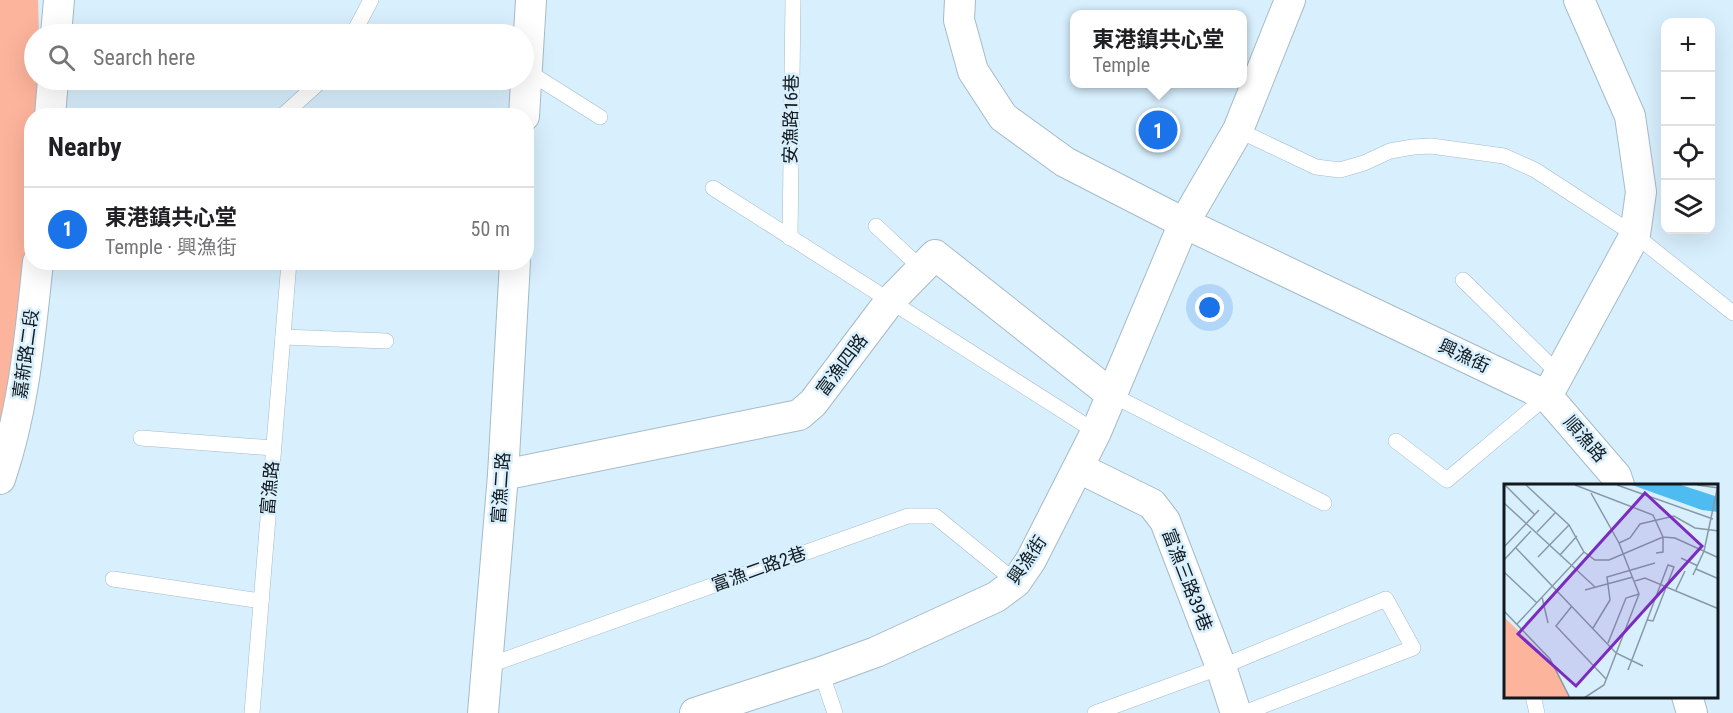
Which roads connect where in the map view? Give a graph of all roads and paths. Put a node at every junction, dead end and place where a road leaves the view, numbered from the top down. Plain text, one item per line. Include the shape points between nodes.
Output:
1 (59, 0) edge
2 (371, 0) edge
3 (531, 0) edge
4 (793, 0) edge
5 (960, 0) edge
6 (1290, 0) edge
7 (1579, 0) edge
8 (57, 24) edge
9 (358, 24) edge
10 (530, 24) edge
11 (534, 75) edge
12 (51, 90) edge
13 (311, 90) edge
14 (526, 90) edge
15 (50, 108) edge
16 (291, 108) edge
17 (525, 108) edge
18 (600, 117) dead end
19 (1238, 130) junction
20 (713, 188) dead end
21 (1184, 223) junction
22 (876, 226) dead end
23 (1635, 235) junction
24 (790, 238) junction
25 (922, 269) junction
26 (37, 270) edge
27 (288, 270) edge
28 (515, 270) edge
29 (1462, 280) dead end
30 (890, 301) junction
31 (1733, 313) edge
32 (283, 337) junction
33 (386, 341) dead end
34 (1553, 385) junction
35 (1112, 395) junction
36 (1096, 432) junction
37 (141, 438) dead end
38 (1396, 441) dead end
39 (273, 448) junction
40 (1079, 468) junction
41 (503, 475) junction
42 (0, 479) edge
43 (1619, 484) edge
44 (1324, 503) dead end
45 (113, 579) dead end
46 (1016, 582) junction
47 (261, 601) junction
48 (487, 666) junction
49 (1221, 667) junction
50 (821, 672) junction
51 (1533, 698) edge
52 (1688, 698) edge
53 (252, 713) edge
54 (483, 713) edge
55 (695, 713) edge
56 (835, 713) edge
57 (1095, 713) edge
58 (1236, 713) edge
59 (1244, 713) edge
60 (1537, 713) edge
61 (1692, 713) edge

1 - 8 street
2 - 9 lane
3 - 10 street
4 - 24 lane, 安漁路16巷
5 - 21 street, 興漁街 via 959,20 973,71 1003,117 1065,162
6 - 19 street, 興漁街
7 - 23 street via 1630,116 1641,192
11 - 18 lane
12 - 15 street
13 - 16 lane
14 - 17 street
19 - 21 street, 興漁街
19 - 23 lane via 1316,167 1340,171 1390,151 1413,147 1504,156 1535,170
20 - 24 lane
21 - 34 street, 興漁街
21 - 35 street, 興漁街
22 - 25 lane
23 - 31 lane
23 - 34 street
24 - 30 lane
25 - 30 street, 富漁四路
25 - 35 street, 富漁四路 via 935,255
26 - 42 street, 嘉新路二段 via 26,372
27 - 32 lane, 富漁路
28 - 41 street, 富漁二路
29 - 34 lane
30 - 36 lane
30 - 41 street, 富漁四路 via 799,416
32 - 33 lane
32 - 39 lane, 富漁路
34 - 38 lane via 1447,480
34 - 43 street, 順漁路
35 - 36 street, 興漁街
35 - 44 lane
36 - 40 street, 興漁街
37 - 39 lane
39 - 47 lane, 富漁路
40 - 46 street, 興漁街
40 - 49 street, 富漁三路39巷 via 1152,504 1165,521
41 - 48 street, 富漁二路
45 - 47 lane
46 - 48 lane, 富漁二路2巷 via 936,516 908,516
46 - 50 street, 興漁街 via 996,597 876,652
47 - 53 lane, 富漁路
48 - 54 street, 富漁二路
49 - 57 lane
49 - 58 street, 富漁三路39巷
49 - 59 lane via 1386,599 1413,648
50 - 55 street, 興漁街
50 - 56 lane
51 - 60 lane
52 - 61 street

